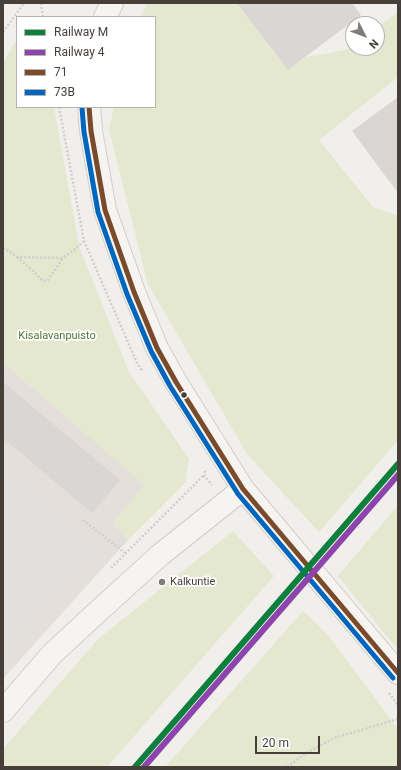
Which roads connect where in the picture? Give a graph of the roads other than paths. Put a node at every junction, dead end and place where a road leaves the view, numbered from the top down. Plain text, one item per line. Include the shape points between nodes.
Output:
1 (112, 3) edge
2 (106, 16) edge
3 (89, 108) edge
4 (243, 488) junction
5 (398, 673) edge
6 (3, 712) edge

1 - 2 main road
3 - 4 main road via 90,131 105,210 137,299 157,348 176,382
4 - 5 main road
4 - 6 main road via 160,555 52,654

